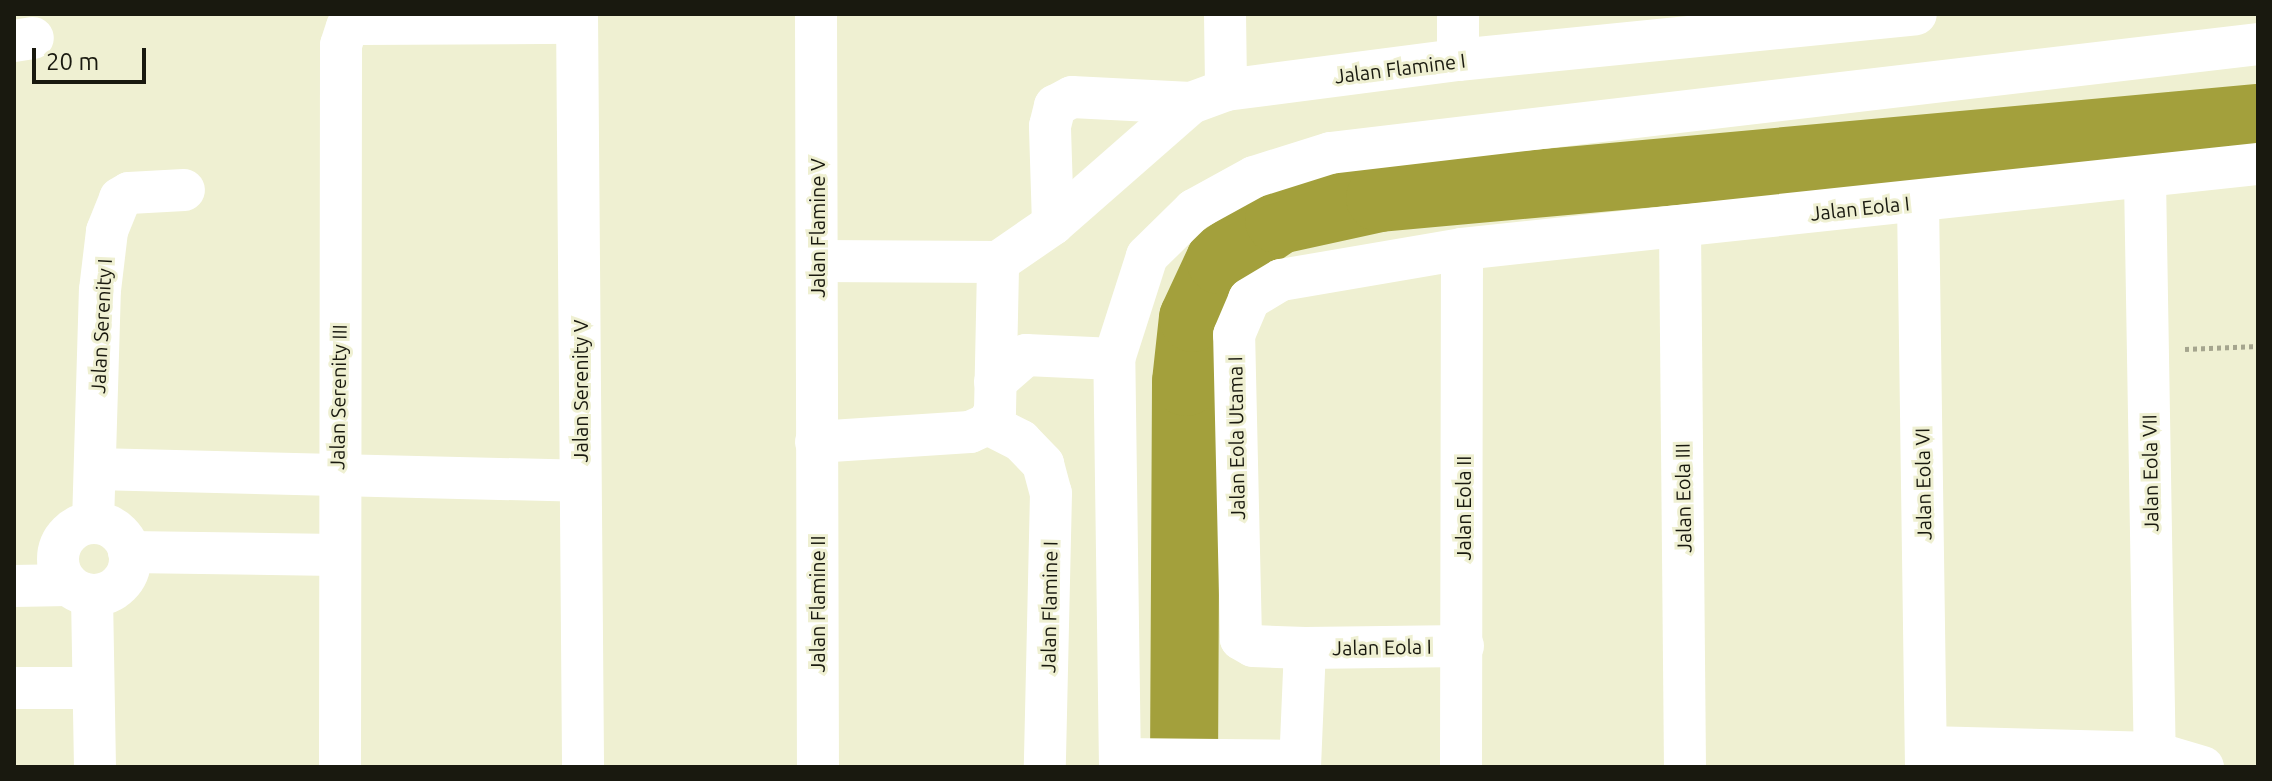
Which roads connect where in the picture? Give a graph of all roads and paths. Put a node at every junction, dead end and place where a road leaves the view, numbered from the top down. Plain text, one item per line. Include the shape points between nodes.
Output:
1 (816, 14) edge
2 (1225, 14) edge
3 (1458, 14) edge
4 (1916, 14) edge
5 (577, 18) edge
6 (1687, 25) edge
7 (2258, 44) edge
8 (1458, 60) junction
9 (1208, 97) junction
10 (2258, 164) edge
11 (2145, 179) junction
12 (184, 190) dead end
13 (1918, 201) junction
14 (1053, 224) junction
15 (1680, 228) junction
16 (1462, 249) junction
17 (817, 261) junction
18 (998, 262) junction
19 (996, 319) junction
20 (2258, 346) edge
21 (2148, 350) junction
22 (1026, 355) junction
23 (1114, 359) junction
24 (995, 382) junction
25 (988, 424) junction
26 (816, 442) junction
27 (95, 469) junction
28 (337, 472) junction
29 (580, 481) junction
30 (93, 523) junction
31 (129, 552) junction
32 (337, 555) junction
33 (14, 586) edge
34 (80, 591) junction
35 (1463, 646) junction
36 (1305, 648) junction
37 (14, 688) edge
38 (93, 688) junction
39 (1926, 757) edge
40 (2155, 760) edge
41 (1129, 762) edge
42 (1300, 764) edge
43 (95, 767) edge
44 (340, 767) edge
45 (583, 767) edge
46 (818, 767) edge
47 (1045, 767) edge
48 (1461, 767) edge
49 (1685, 767) edge
50 (2203, 767) edge

1 - 17 street, Jalan Flamine V
2 - 9 street
3 - 8 street
4 - 6 street, Jalan Flamine I
5 - 28 street, Jalan Serenity III via 347,27 341,45
5 - 29 street, Jalan Serenity V
6 - 8 street, Jalan Flamine I
7 - 23 street via 1330,153 1254,177 1194,210 1147,256
8 - 9 street, Jalan Flamine I
9 - 14 street
9 - 14 street, Jalan Flamine I via 1072,97 1055,106 1050,126
10 - 11 street, Jalan Eola I
11 - 13 street, Jalan Eola I
11 - 21 street, Jalan Eola VII
12 - 27 street, Jalan Serenity I via 129,193 120,198 107,231
13 - 15 street, Jalan Eola I
13 - 39 street, Jalan Eola VI
14 - 18 street
15 - 16 street, Jalan Eola I
15 - 49 street, Jalan Eola III
16 - 35 street, Jalan Eola II
16 - 36 street, Jalan Eola Utama I via 1281,280 1249,299 1234,335 1238,632 1253,646
17 - 18 street
17 - 26 street, Jalan Flamine V
18 - 19 street
19 - 22 street
19 - 24 street
20 - 21 path
21 - 40 street, Jalan Eola VII
22 - 23 street
22 - 24 street
23 - 41 street
24 - 25 street via 995,411
25 - 26 street via 970,432
25 - 47 street, Jalan Flamine I via 1021,441 1043,464 1051,493
26 - 46 street, Jalan Flamine II
27 - 28 street
27 - 30 street, Jalan Serenity I
28 - 29 street
28 - 32 street, Jalan Serenity III
29 - 45 street, Jalan Serenity V
30 - 31 street via 117,531
30 - 34 street via 79,526 60,546 60,574
31 - 32 street
31 - 34 street via 129,566 117,588
32 - 44 street, Jalan Serenity III
33 - 34 street
34 - 38 street
35 - 36 street, Jalan Eola I
35 - 48 street, Jalan Eola II
36 - 42 street, Jalan Eola I
37 - 38 street
38 - 43 street
39 - 40 street
40 - 50 street
41 - 42 street, Jalan Eola I

